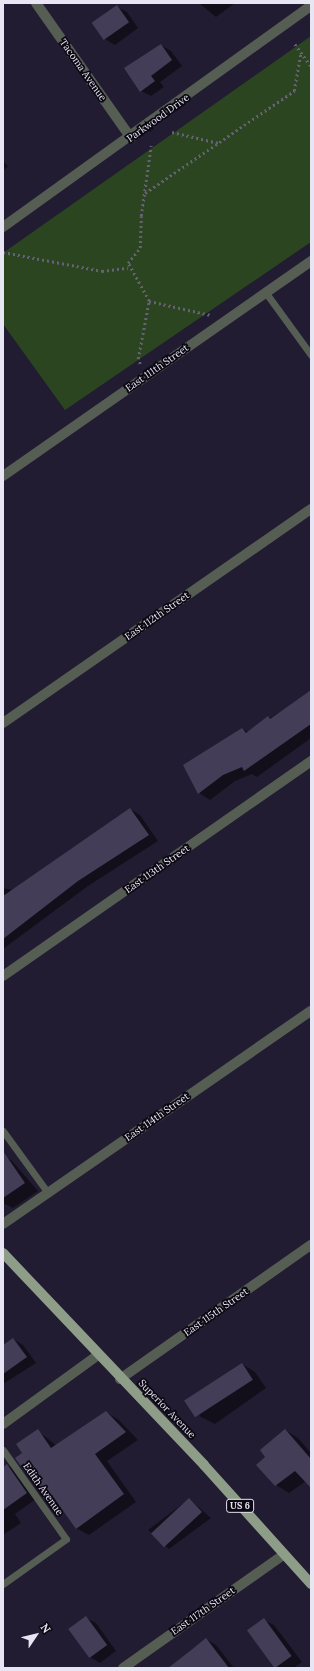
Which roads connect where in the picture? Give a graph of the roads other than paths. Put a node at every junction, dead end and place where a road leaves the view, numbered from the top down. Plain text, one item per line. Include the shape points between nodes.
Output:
1 (36, 3) edge
2 (298, 3) edge
3 (308, 10) edge
4 (130, 138) junction
5 (3, 227) edge
6 (311, 260) edge
7 (266, 292) junction
8 (311, 355) edge
9 (3, 476) edge
10 (311, 509) edge
11 (3, 723) edge
12 (311, 761) edge
13 (3, 976) edge
14 (311, 1011) edge
15 (3, 1131) edge
16 (48, 1193) junction
17 (3, 1224) edge
18 (311, 1245) edge
19 (3, 1253) edge
20 (98, 1355) junction
21 (120, 1379) junction
22 (3, 1424) edge
23 (3, 1450) edge
24 (283, 1555) junction
25 (3, 1584) edge
26 (311, 1584) edge
27 (123, 1668) edge

1 - 4 street, Tacoma Avenue
2 - 3 street
3 - 4 street, Parkwood Drive
4 - 5 street, Parkwood Drive
6 - 7 street, East 111th Street
7 - 8 lane
7 - 9 street, East 111th Street
10 - 11 street, East 112th Street
12 - 13 street, East 113th Street
14 - 16 street, East 114th Street
15 - 16 lane
16 - 17 street, East 114th Street
18 - 21 street, East 115th Street
19 - 20 main road, Superior Avenue / US 6
20 - 21 main road, Superior Avenue / US 6
20 - 22 street
21 - 24 main road, Superior Avenue / US 6 via 204,1465
23 - 25 lane, Edith Avenue via 66,1539
24 - 26 main road, Superior Avenue / US 6
24 - 27 street, East 117th Street

